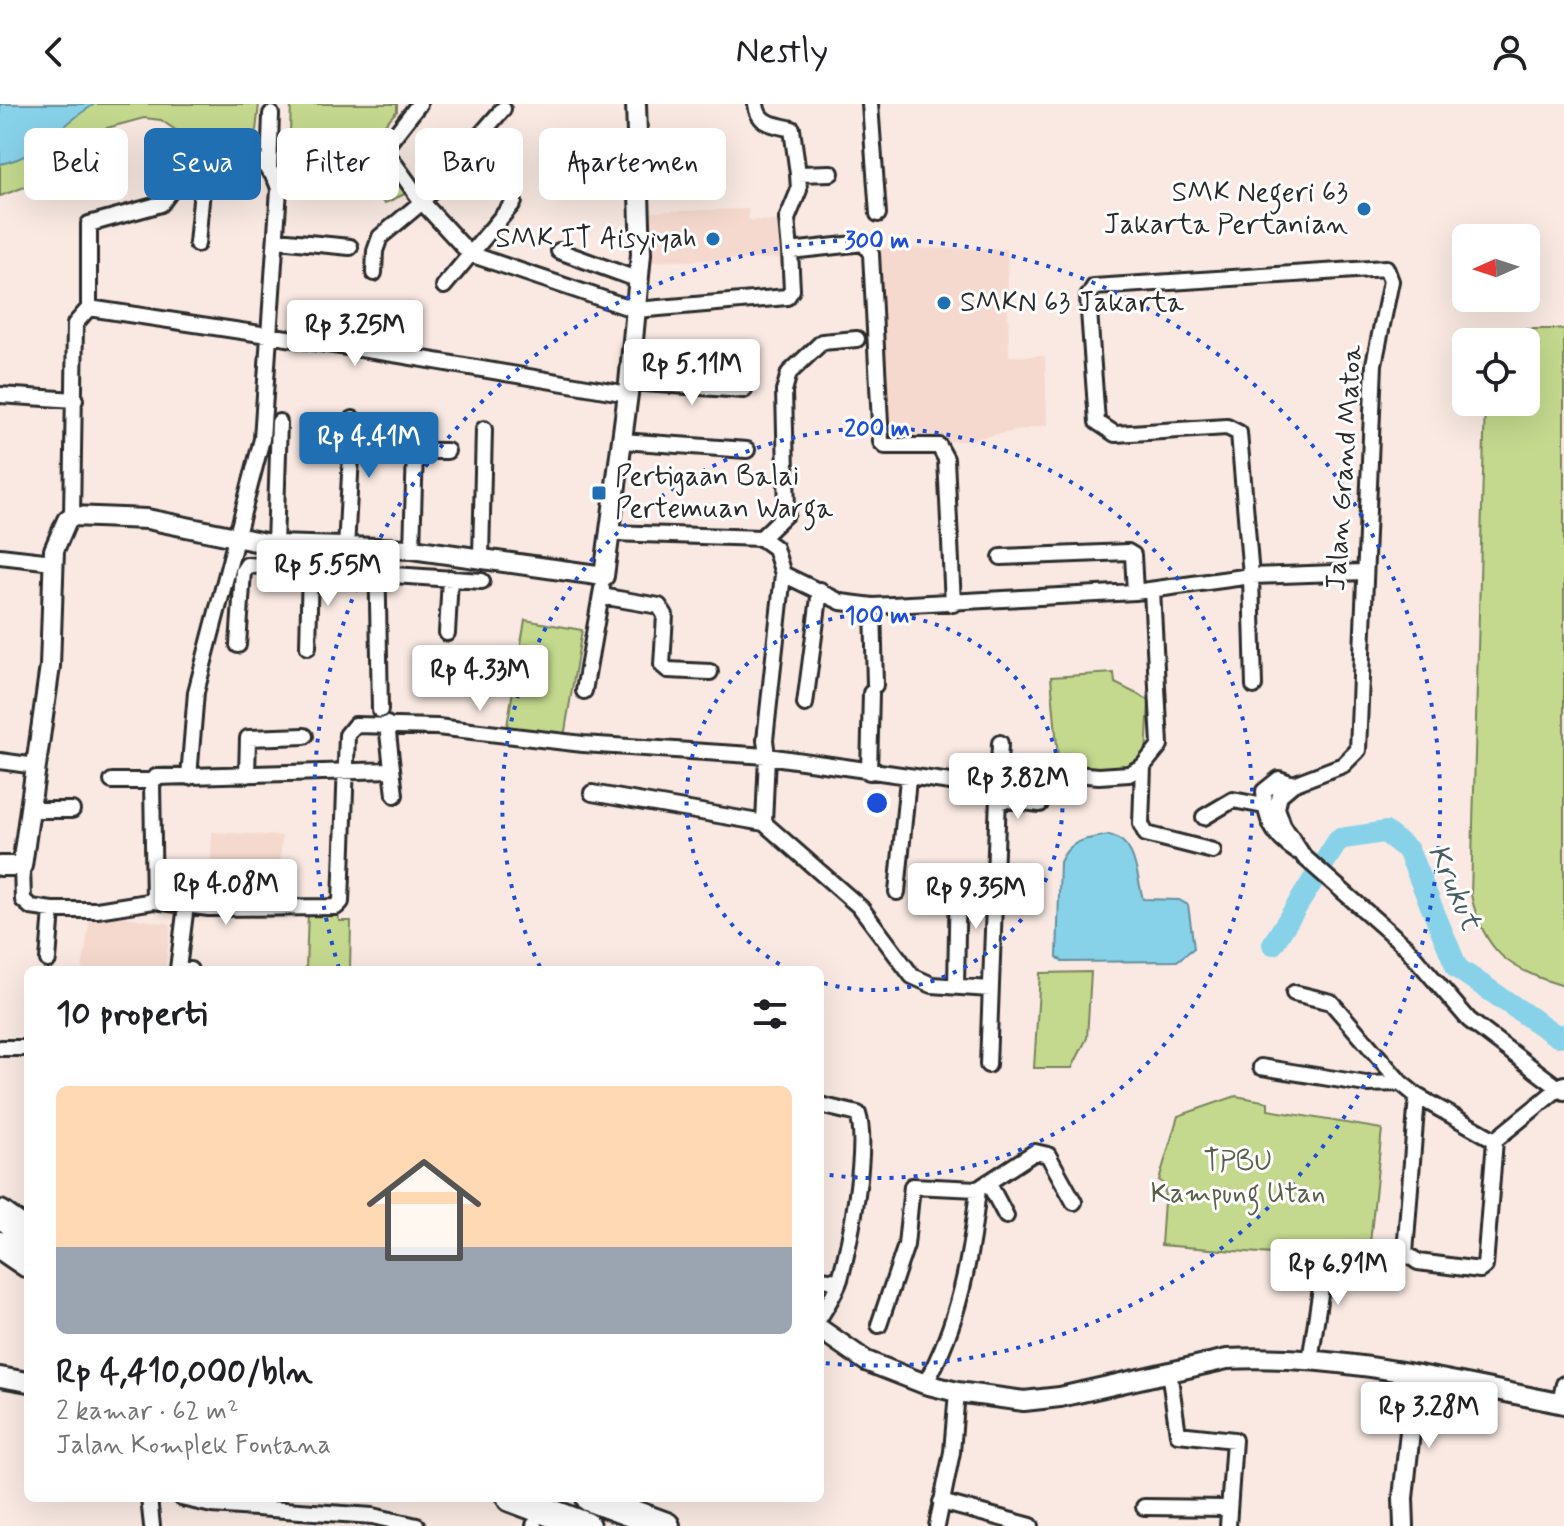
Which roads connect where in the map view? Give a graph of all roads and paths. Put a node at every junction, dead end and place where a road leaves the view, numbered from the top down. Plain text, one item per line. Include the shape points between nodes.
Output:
1 (419, 104) edge
2 (636, 104) edge
3 (756, 104) edge
4 (870, 104) edge
5 (503, 109) dead end
6 (271, 114) dead end
7 (261, 165) edge
8 (269, 171) junction
9 (831, 173) dead end
10 (798, 174) junction
11 (164, 200) edge
12 (201, 200) edge
13 (422, 202) junction
14 (514, 202) dead end
15 (878, 214) dead end
16 (277, 240) junction
17 (197, 244) dead end
18 (350, 247) dead end
19 (559, 251) dead end
20 (790, 251) junction
21 (470, 254) junction
22 (374, 273) dead end
23 (639, 280) junction
24 (444, 286) dead end
25 (89, 308) junction
26 (636, 310) junction
27 (267, 337) junction
28 (857, 339) dead end
29 (629, 388) junction
30 (744, 390) dead end
31 (0, 395) edge
32 (75, 400) junction
33 (353, 419) dead end
34 (279, 422) dead end
35 (484, 429) dead end
36 (622, 441) junction
37 (380, 450) dead end
38 (415, 450) junction
39 (747, 450) dead end
40 (447, 451) dead end
41 (72, 516) junction
42 (611, 533) junction
43 (761, 538) junction
44 (237, 540) junction
45 (275, 545) junction
46 (346, 549) junction
47 (377, 549) junction
48 (412, 549) junction
49 (0, 556) edge
50 (481, 557) junction
51 (1001, 557) dead end
52 (53, 562) junction
53 (310, 568) junction
54 (1363, 572) junction
55 (377, 573) junction
56 (783, 574) junction
57 (604, 576) junction
58 (1251, 576) junction
59 (450, 578) junction
60 (482, 581) dead end
61 (820, 590) junction
62 (1152, 590) junction
63 (1135, 592) junction
64 (601, 596) junction
65 (953, 604) junction
66 (873, 606) junction
67 (447, 633) dead end
68 (238, 645) dead end
69 (308, 647) dead end
70 (710, 672) dead end
71 (1254, 686) dead end
72 (584, 691) dead end
73 (805, 704) dead end
74 (383, 720) junction
75 (305, 736) dead end
76 (1000, 743) dead end
77 (767, 756) junction
78 (0, 761) edge
79 (36, 766) junction
80 (1143, 766) junction
81 (1000, 768) junction
82 (344, 770) junction
83 (391, 770) junction
84 (869, 772) junction
85 (247, 775) junction
86 (189, 777) junction
87 (908, 779) junction
88 (112, 781) dead end
89 (152, 782) junction
90 (1293, 784) junction
91 (592, 793) dead end
92 (1000, 794) junction
93 (395, 795) dead end
94 (1040, 804) dead end
95 (1264, 806) junction
96 (30, 810) junction
97 (72, 810) dead end
98 (1204, 817) dead end
99 (764, 823) junction
100 (1213, 851) dead end
101 (1304, 857) junction
102 (0, 866) edge
103 (22, 866) junction
104 (958, 875) dead end
105 (897, 892) dead end
106 (154, 901) junction
107 (186, 905) junction
108 (52, 910) junction
109 (48, 960) dead end
110 (178, 966) edge
111 (956, 987) junction
112 (990, 989) junction
113 (1294, 993) dead end
114 (24, 1048) edge
115 (0, 1049) edge
116 (988, 1065) dead end
117 (1261, 1067) dead end
118 (1401, 1083) junction
119 (1563, 1087) edge
120 (1417, 1096) junction
121 (824, 1106) edge
122 (1495, 1140) junction
123 (983, 1186) junction
124 (1074, 1202) dead end
125 (0, 1214) edge
126 (1006, 1216) dead end
127 (24, 1231) edge
128 (0, 1245) edge
129 (24, 1261) edge
130 (1324, 1268) dead end
131 (824, 1279) edge
132 (839, 1281) junction
133 (824, 1309) edge
134 (879, 1325) dead end
135 (824, 1332) edge
136 (1310, 1361) junction
137 (1169, 1371) junction
138 (1416, 1375) junction
139 (0, 1377) edge
140 (24, 1381) edge
141 (925, 1384) junction
142 (957, 1392) junction
143 (1563, 1397) edge
144 (149, 1502) edge
145 (199, 1502) edge
146 (522, 1502) edge
147 (601, 1502) edge
148 (941, 1502) junction
149 (1144, 1507) dead end
150 (1227, 1508) junction
151 (152, 1526) edge
152 (417, 1526) edge
153 (586, 1526) edge
154 (666, 1526) edge
155 (937, 1526) edge
156 (1031, 1526) edge
157 (1228, 1526) edge
158 (1404, 1526) edge

1 - 13 street via 383,147
2 - 23 street
3 - 10 street via 763,122 792,129
4 - 15 street
5 - 13 street
6 - 8 street
7 - 8 street
8 - 16 street via 279,189
9 - 10 street
10 - 20 street via 799,190 787,219
11 - 25 street via 89,224
12 - 17 street
13 - 21 street
13 - 22 street via 380,237
14 - 21 street
16 - 18 street
16 - 27 street
19 - 23 street
20 - 26 street via 792,290 787,297
20 - 65 street via 864,243 871,254 881,442 939,446 946,459
21 - 24 street
21 - 26 street
23 - 26 street
25 - 27 street
25 - 32 street via 75,324
26 - 29 street
27 - 29 street
27 - 44 street via 262,439
28 - 43 street via 822,342 789,373 784,391 787,513
29 - 30 street
29 - 36 street
31 - 32 street
32 - 41 street
33 - 46 street
34 - 45 street
35 - 50 street
36 - 39 street
36 - 42 street
37 - 38 street
38 - 40 street
38 - 48 street
41 - 44 street via 161,521
41 - 52 street via 58,538
42 - 43 street
42 - 57 street
43 - 56 street via 775,548
44 - 45 street
44 - 86 street via 194,700
45 - 46 street
46 - 47 street
47 - 48 street
47 - 55 street
48 - 50 street
49 - 52 street
50 - 57 street
51 - 63 street via 1128,552 1135,563
52 - 79 street via 50,666
53 - 55 street
53 - 68 street via 247,565
53 - 69 street
54 - 58 street
54 - 58 street, Jalan Grand Matoa via 1374,364 1391,281 1386,268 1094,287 1088,297 1097,422 1115,434 1227,427 1239,433
54 - 90 street, Jalan Grand Matoa via 1358,750 1343,765
55 - 59 street
55 - 74 street
56 - 61 street
56 - 77 street
57 - 64 street
58 - 62 street
58 - 71 street, Jalan Grand Matoa
59 - 60 street
59 - 67 street
61 - 66 street via 841,602
61 - 73 street
62 - 63 street
62 - 80 street via 1160,745
63 - 65 street
64 - 70 street via 659,606 665,615 662,665 668,670
64 - 72 street
65 - 66 street
66 - 84 street
74 - 77 street via 583,744
74 - 82 street via 355,725 347,735
74 - 83 street
75 - 85 street via 248,738
76 - 81 street
77 - 84 street
77 - 99 street
78 - 79 street
79 - 96 street
80 - 81 street via 1129,774 1099,776
80 - 100 street via 1141,824 1146,834
81 - 92 street
82 - 83 street
82 - 85 street
82 - 107 street via 340,905
83 - 93 street
84 - 87 street
85 - 86 street
86 - 89 street via 156,777
87 - 92 street
87 - 105 street
88 - 89 street
89 - 106 street
90 - 95 street, Jalan Grand Matoa via 1279,779 1264,791
90 - 101 street via 1280,795 1277,808
91 - 99 street
92 - 94 street
92 - 112 street
95 - 98 street via 1233,800
95 - 101 street via 1280,840
96 - 97 street
96 - 103 street
99 - 111 street via 861,908 912,976
101 - 119 street via 1405,946 1469,1020
102 - 103 street
103 - 108 street via 26,905
104 - 111 street
106 - 107 street
106 - 108 street
107 - 110 street
108 - 109 street
111 - 112 street
112 - 116 street
113 - 118 street via 1331,1002
114 - 115 street
117 - 118 street via 1366,1084
118 - 120 street
119 - 122 street
120 - 122 street
120 - 122 street via 1405,1253 1418,1262 1480,1270 1485,1266
121 - 132 street via 858,1114 863,1129
123 - 124 street via 1035,1152 1048,1155
123 - 126 street
123 - 134 street via 912,1186 906,1245
123 - 141 street via 971,1259 940,1358
125 - 127 highway
128 - 129 highway
130 - 136 street
131 - 132 street
132 - 133 street
135 - 141 street via 866,1361
136 - 137 street via 1227,1359
136 - 138 street
137 - 142 street via 1024,1401
137 - 150 street via 1178,1434 1234,1440
138 - 143 street
138 - 158 street
139 - 140 street
141 - 142 street
142 - 148 street
144 - 151 street
145 - 152 street via 373,1516
146 - 153 highway
147 - 154 highway
148 - 155 street
148 - 156 street
149 - 150 street
150 - 157 street

